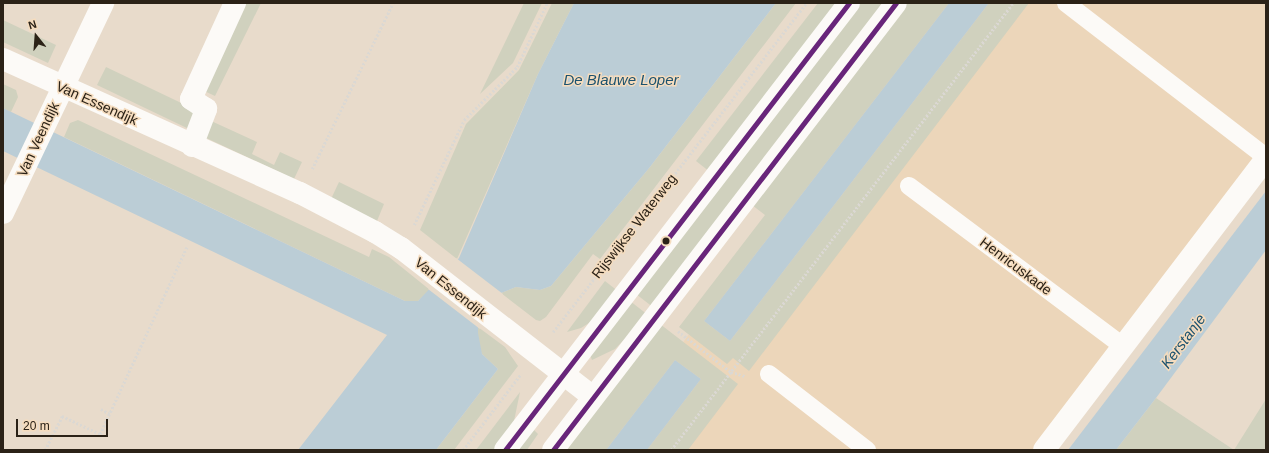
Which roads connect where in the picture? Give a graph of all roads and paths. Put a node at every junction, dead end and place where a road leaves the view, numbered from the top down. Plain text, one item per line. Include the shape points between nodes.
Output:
1 (103, 3) edge
2 (235, 3) edge
3 (394, 3) edge
4 (547, 3) edge
5 (806, 3) edge
6 (849, 3) edge
7 (896, 3) edge
8 (1013, 3) edge
9 (1066, 3) edge
10 (3, 59) edge
11 (62, 87) junction
12 (192, 146) junction
13 (1266, 158) edge
14 (909, 186) dead end
15 (300, 193) junction
16 (3, 213) edge
17 (187, 247) dead end
18 (401, 248) junction
19 (600, 271) junction
20 (626, 291) junction
21 (656, 314) junction
22 (1123, 346) junction
23 (537, 354) junction
24 (730, 372) junction
25 (563, 374) junction
26 (770, 374) joint
27 (593, 397) junction
28 (101, 409) dead end
29 (110, 414) junction
30 (45, 450) edge
31 (463, 450) edge
32 (505, 450) edge
33 (553, 450) edge
34 (671, 450) edge
35 (867, 450) edge
36 (1044, 450) edge

1 - 11 street, Van Veendijk
2 - 12 street via 191,98 206,109
3 - 15 path
4 - 18 path via 516,67 464,120
5 - 19 path, Rijswijkse Waterweg
6 - 20 street
7 - 21 street
8 - 24 path
9 - 13 lane
10 - 11 street, Van Essendijk
11 - 12 street, Van Essendijk
11 - 16 street, Van Veendijk
12 - 15 street, Van Essendijk
13 - 22 street
14 - 22 lane, Henricuskade
15 - 18 street, Van Essendijk
17 - 29 path
18 - 23 street, Van Essendijk
19 - 20 path
19 - 23 path, Rijswijkse Waterweg
20 - 25 street
21 - 24 path
21 - 27 street
22 - 36 street
23 - 25 street, Van Essendijk
23 - 31 path, Rijswijkse Waterweg
24 - 26 path via 752,378
24 - 34 path
25 - 27 street, Van Essendijk
25 - 32 street
26 - 35 lane
27 - 33 street
28 - 29 path
29 - 30 path via 100,434 62,416

